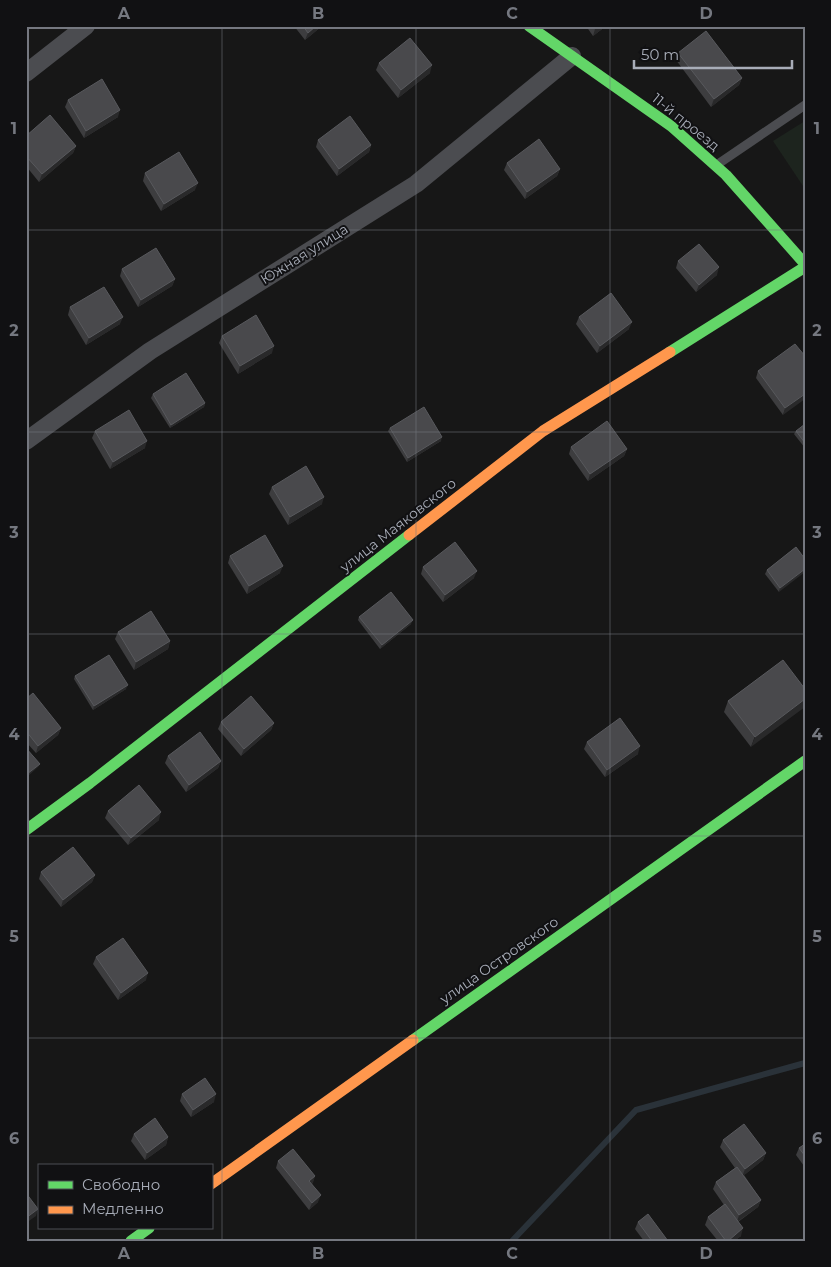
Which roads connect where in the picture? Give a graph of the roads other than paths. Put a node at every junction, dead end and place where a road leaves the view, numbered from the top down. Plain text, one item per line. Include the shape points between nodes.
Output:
1 (86, 26) edge
2 (529, 26) edge
3 (572, 56) junction
4 (26, 73) edge
5 (805, 105) edge
6 (715, 165) junction
7 (805, 266) edge
8 (26, 441) edge
9 (805, 761) edge
10 (26, 830) edge
11 (212, 1183) edge
12 (145, 1230) edge
13 (131, 1241) edge

1 - 4 street
2 - 3 street, 11-й проезд
3 - 6 street, 11-й проезд via 670,126
3 - 8 street, Южная улица via 416,184 150,351
5 - 6 lane
6 - 7 street, 11-й проезд
7 - 10 street, улица Маяковского via 543,431
9 - 11 street, улица Островского
12 - 13 street

